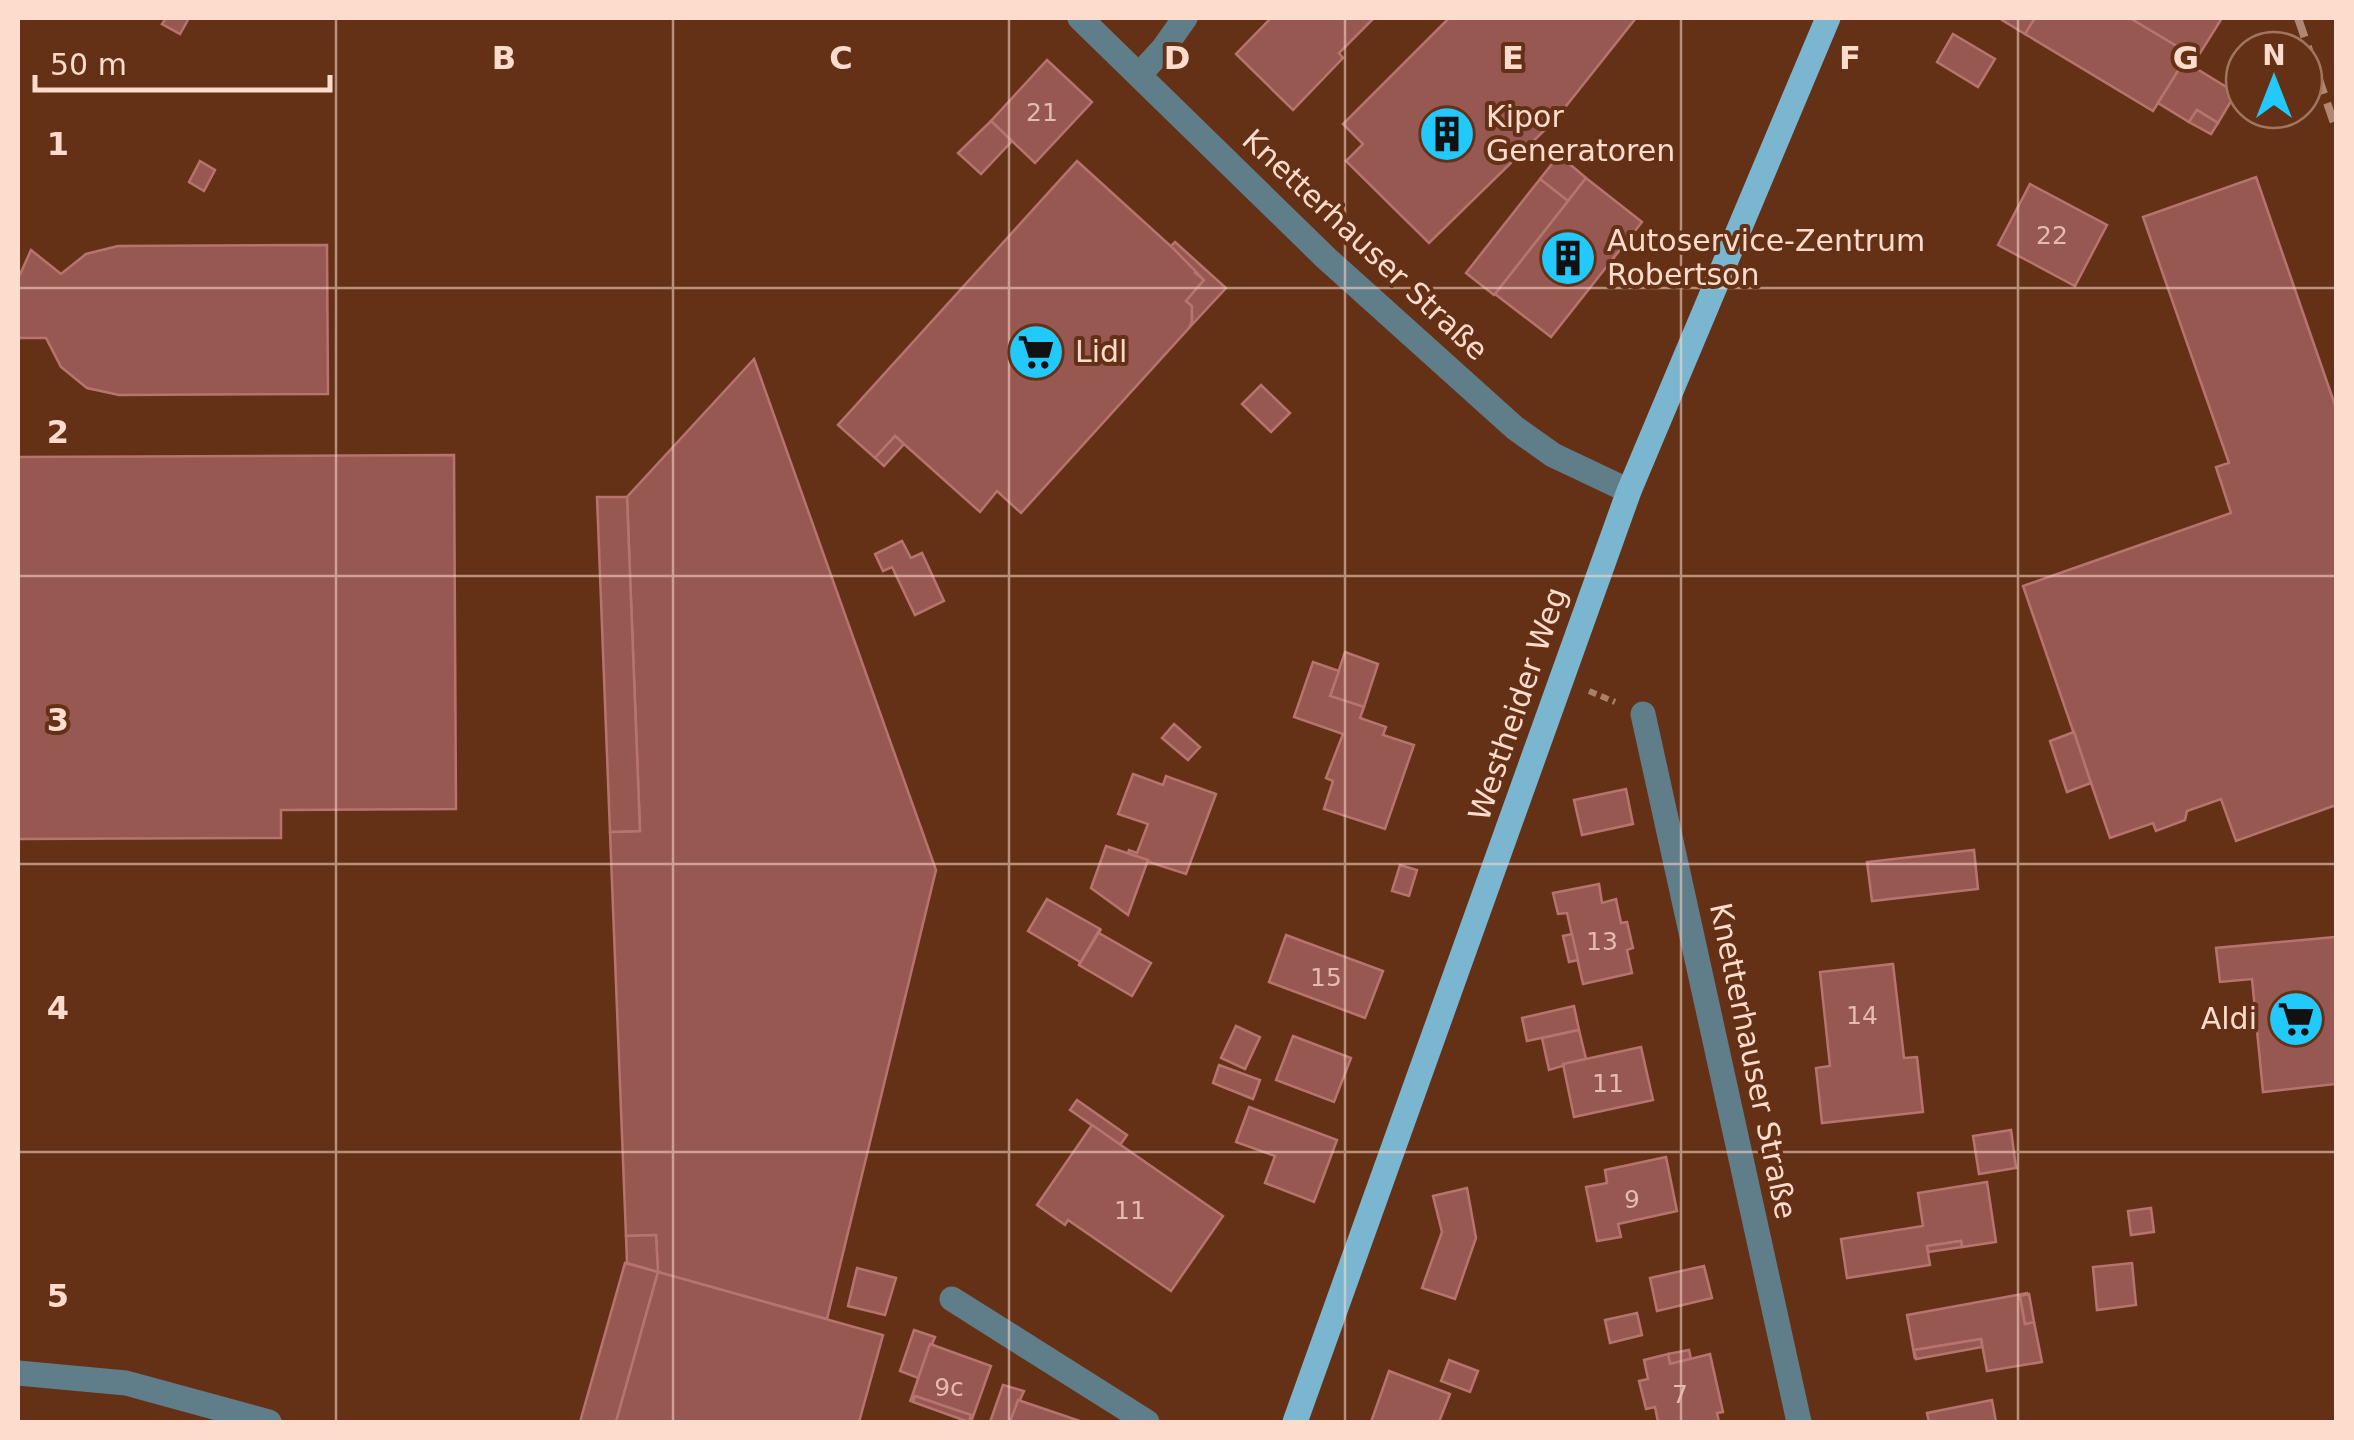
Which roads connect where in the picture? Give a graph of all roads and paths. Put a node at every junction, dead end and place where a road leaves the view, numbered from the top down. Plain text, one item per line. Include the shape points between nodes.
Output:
1 (1080, 18) edge
2 (1185, 18) edge
3 (1828, 18) edge
4 (1139, 75) junction
5 (1628, 491) junction
6 (1560, 678) junction
7 (1644, 714) joint
8 (952, 1299) dead end
9 (23, 1374) edge
10 (268, 1422) edge
11 (1147, 1422) edge
12 (1295, 1422) edge
13 (1799, 1422) edge

1 - 4 street, Knetterhauser Straße
2 - 4 street
3 - 5 main road, Westheider Weg
4 - 5 street, Knetterhauser Straße via 1326,258 1515,428
5 - 6 main road, Westheider Weg
6 - 7 path
6 - 12 main road, Westheider Weg
7 - 13 street, Knetterhauser Straße
8 - 11 street
9 - 10 street via 126,1382

